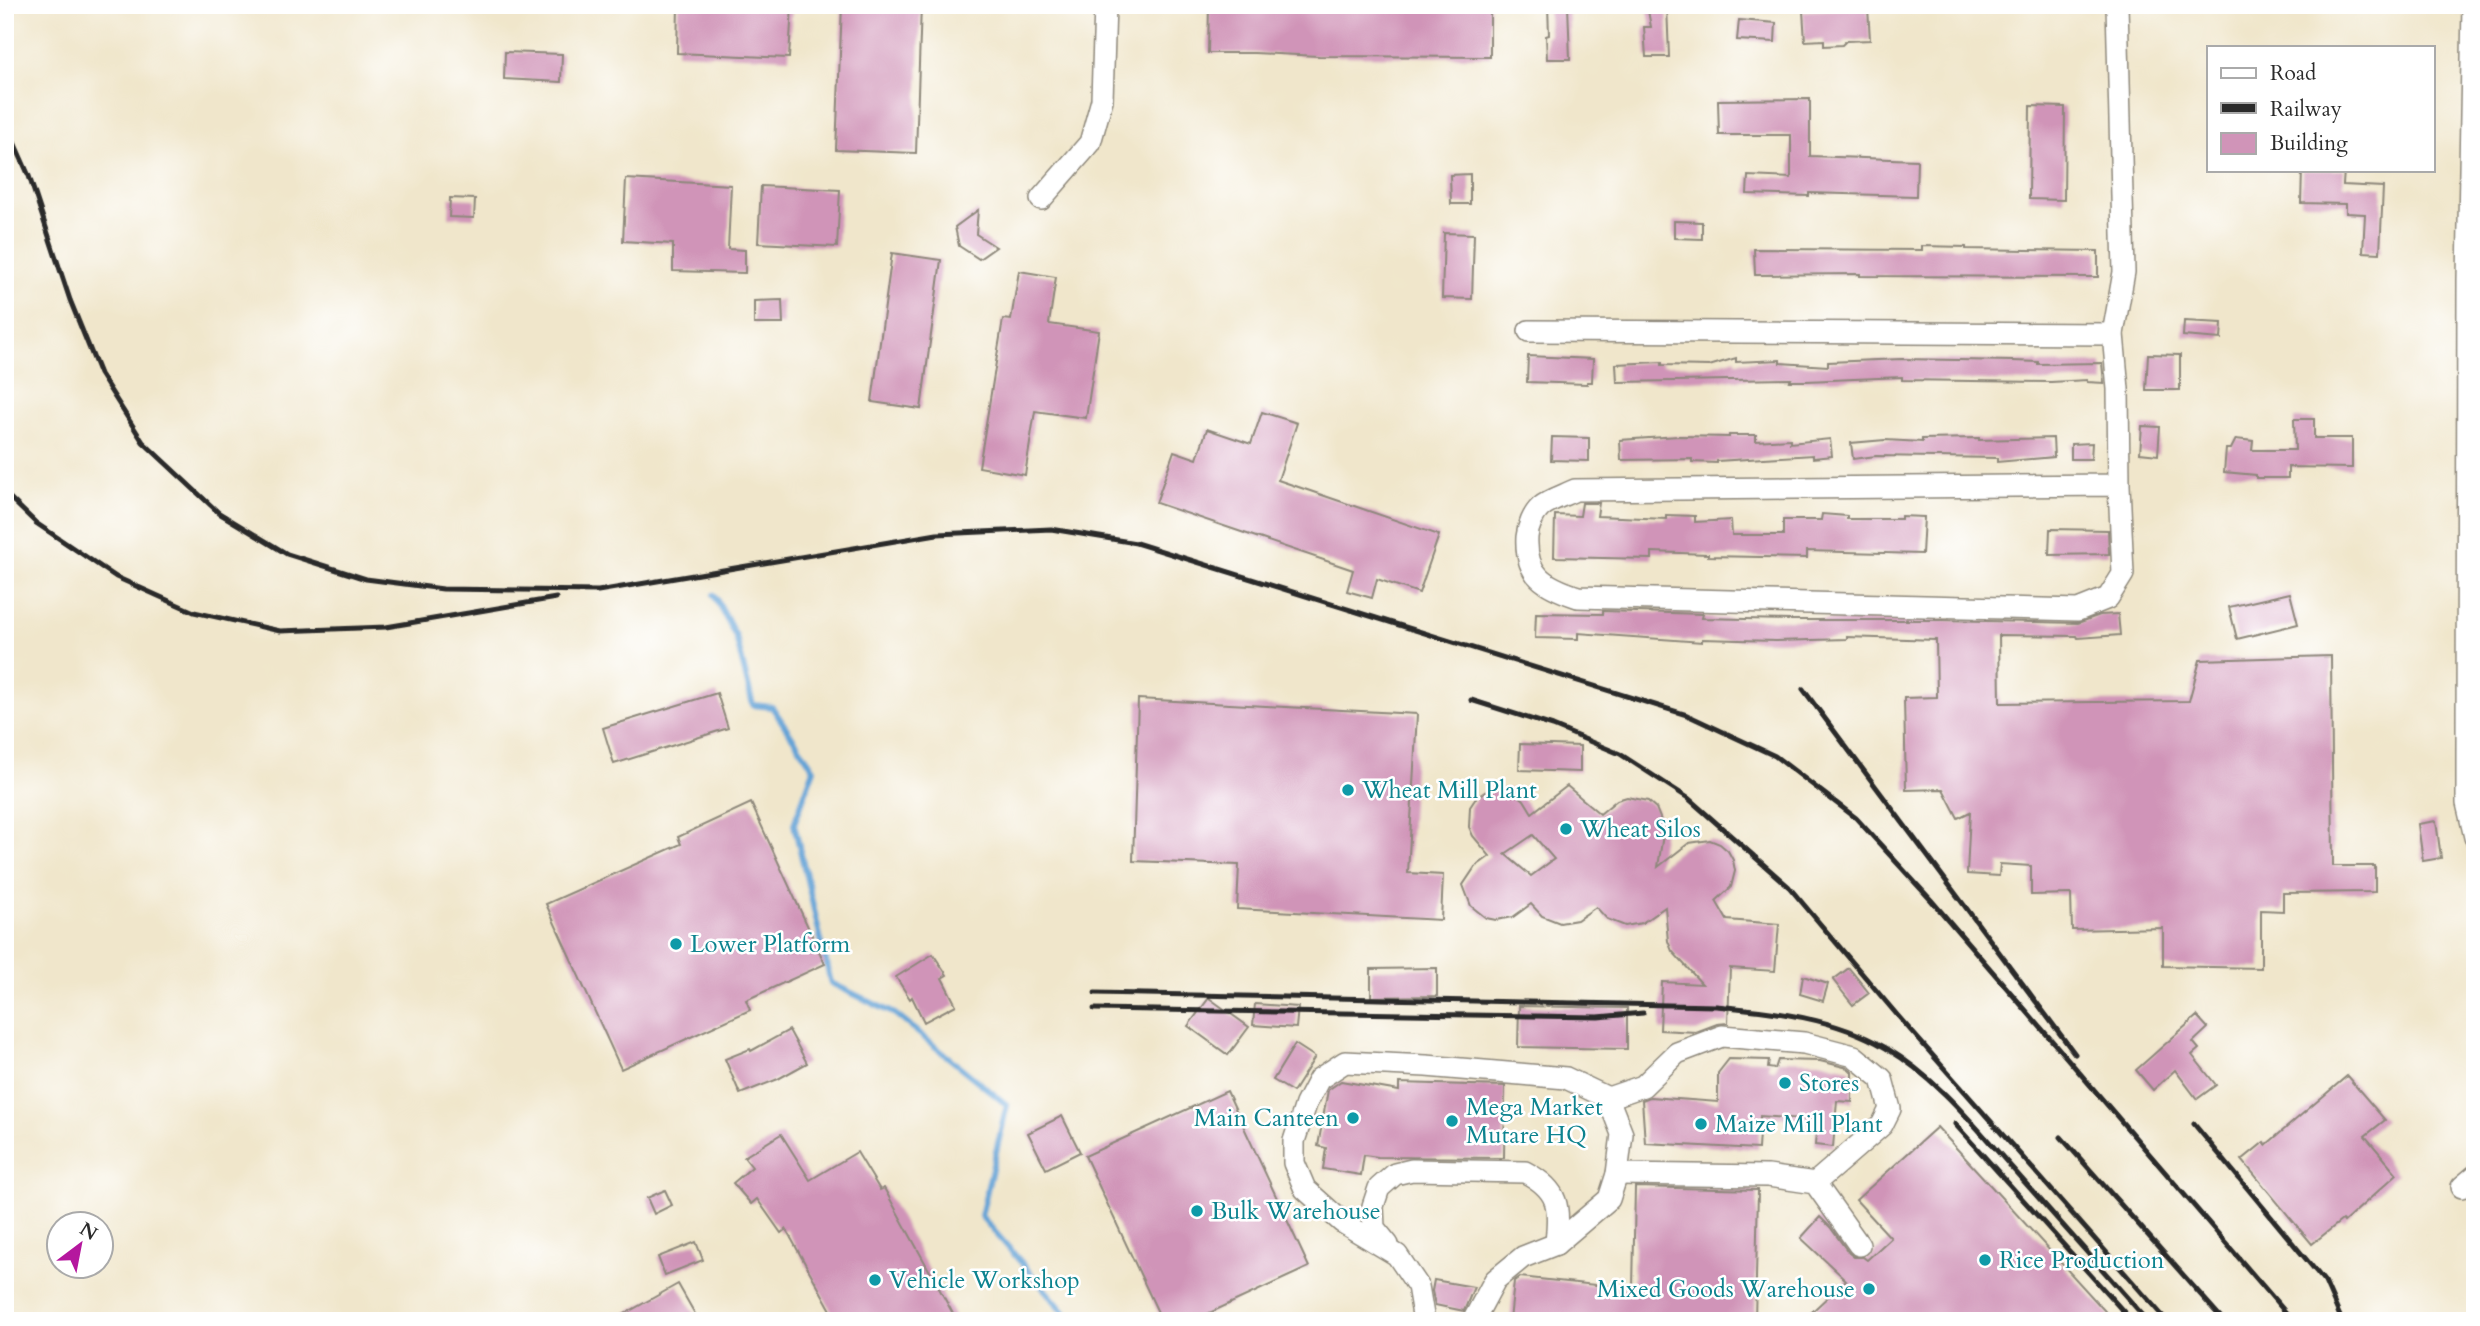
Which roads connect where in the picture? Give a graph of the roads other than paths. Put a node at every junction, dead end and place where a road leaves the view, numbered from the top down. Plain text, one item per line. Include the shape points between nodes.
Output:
1 (1105, 5) edge
2 (2117, 5) edge
3 (2473, 5) edge
4 (1041, 199) dead end
5 (1529, 331) dead end
6 (2113, 334) junction
7 (2119, 485) junction
8 (2475, 837) edge
9 (1608, 1098) junction
10 (1617, 1174) junction
11 (1815, 1183) junction
12 (1556, 1244) junction
13 (1859, 1245) dead end
14 (1397, 1255) junction
15 (1424, 1321) edge
16 (1473, 1321) edge

1 - 4 street via 1102,100 1090,144
2 - 6 street via 2124,272
3 - 8 street via 2467,803
5 - 6 street
6 - 7 street
7 - 7 street via 2123,574 2108,598 2078,610 1577,597 1556,590 1538,576 1526,555 1528,527 1540,508 1575,490
9 - 10 street via 1622,1134
9 - 11 street via 1643,1086 1677,1053 1722,1036 1804,1043 1854,1056 1882,1079 1891,1109 1882,1125
9 - 14 street via 1566,1078 1426,1066 1345,1062 1319,1079 1294,1141 1294,1163 1305,1189 1342,1222
10 - 11 street via 1768,1176
10 - 12 street via 1609,1199
11 - 13 street
12 - 14 street via 1558,1205 1553,1193 1525,1172 1412,1170 1395,1174 1379,1188 1373,1206 1374,1228
12 - 16 street via 1523,1257 1495,1280
14 - 15 street via 1418,1286

